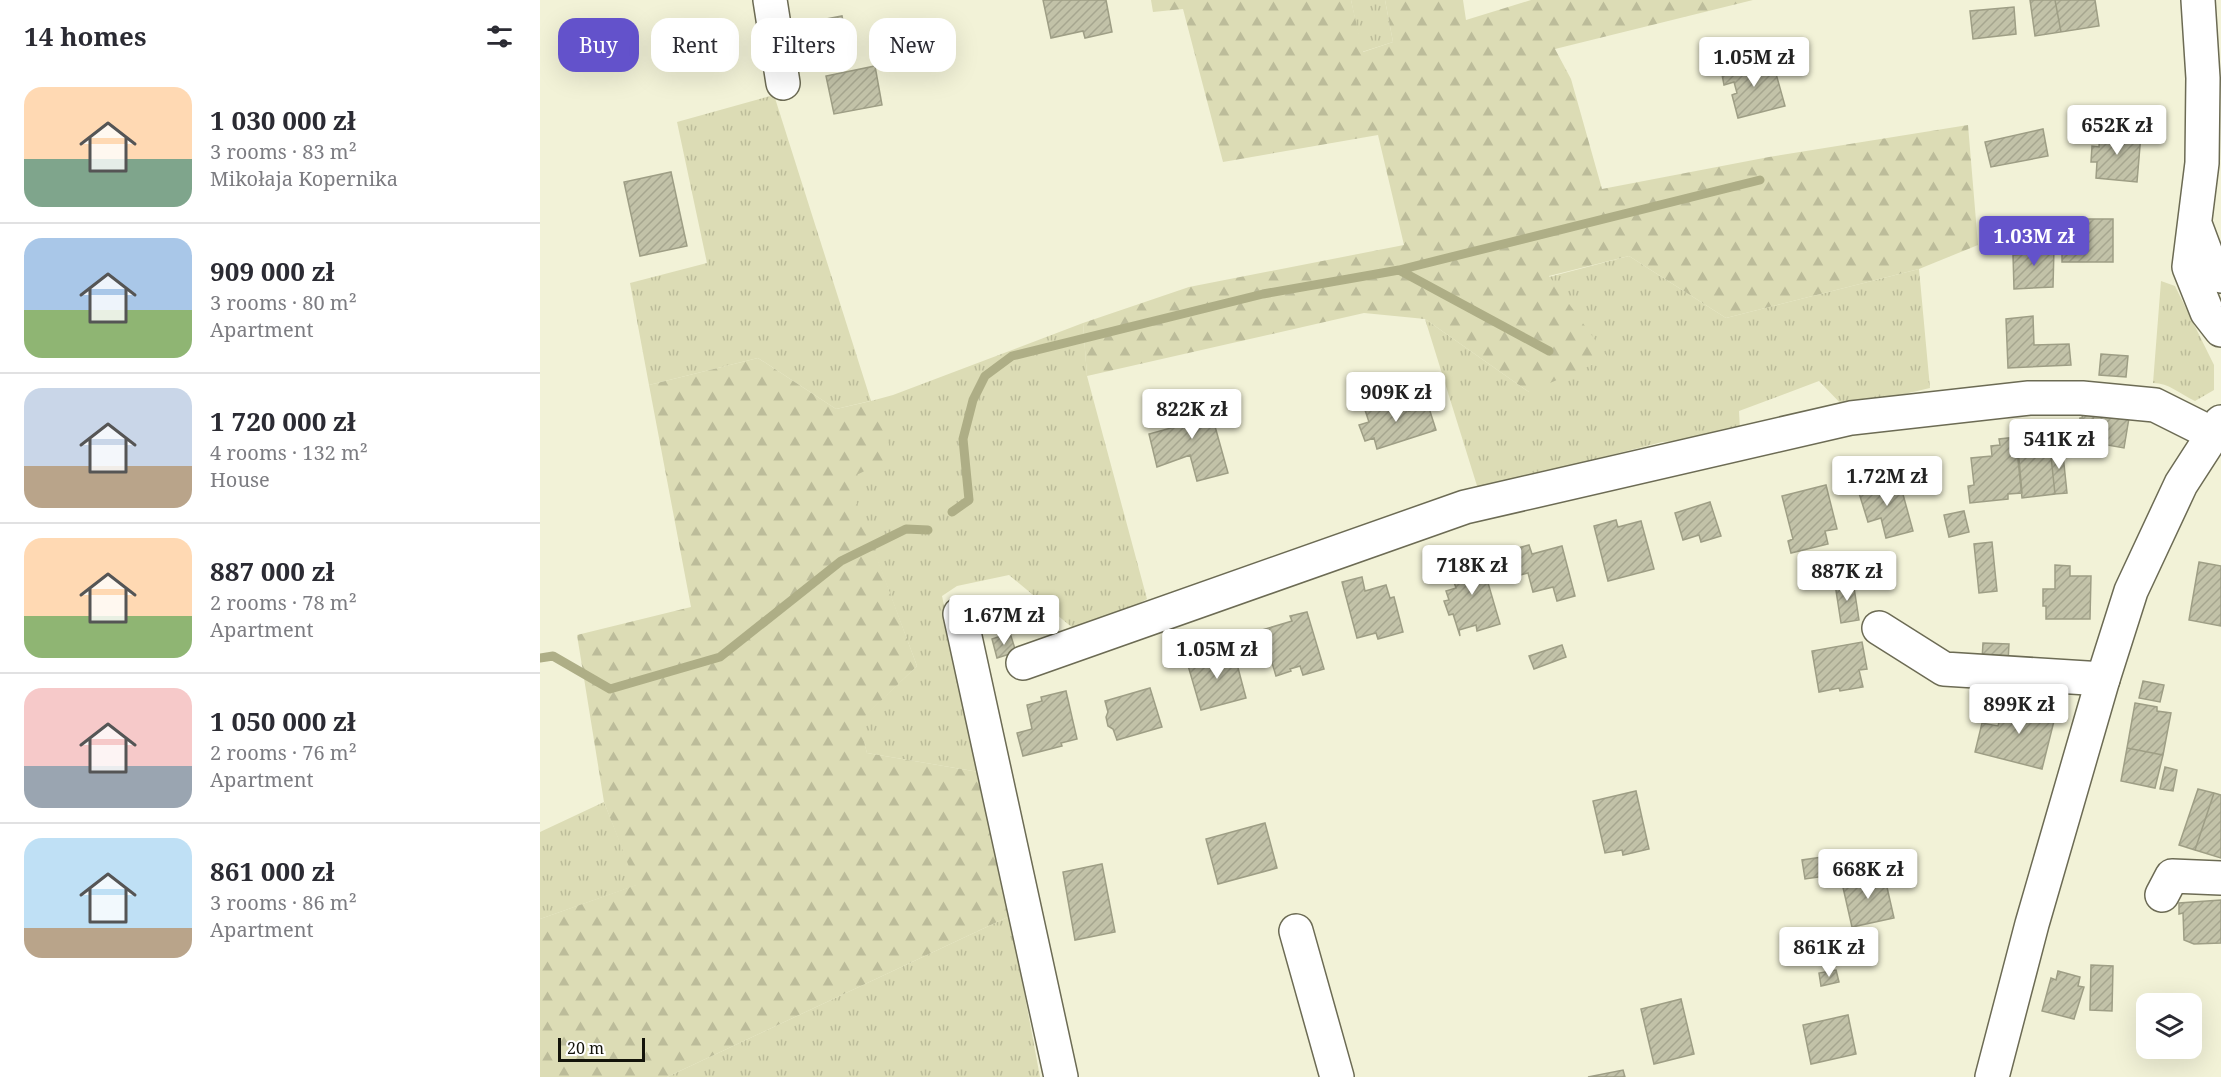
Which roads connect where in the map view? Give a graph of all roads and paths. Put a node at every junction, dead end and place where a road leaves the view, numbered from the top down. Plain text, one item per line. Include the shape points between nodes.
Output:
1 (770, 0) edge
2 (2199, 0) edge
3 (783, 82) dead end
4 (2194, 221) junction
5 (2221, 276) edge
6 (2221, 330) edge
7 (2217, 428) edge
8 (960, 614) dead end
9 (1879, 628) dead end
10 (1023, 663) dead end
11 (2103, 679) junction
12 (2221, 878) edge
13 (2162, 895) dead end
14 (1296, 931) dead end
15 (1061, 1077) edge
16 (1337, 1077) edge
17 (1986, 1077) edge
18 (1992, 1077) edge

1 - 3 street
2 - 4 street via 2202,164
4 - 5 street via 2208,259
4 - 6 street via 2189,267 2207,312
7 - 10 street via 2155,405 2082,398 2029,398 1851,418 1465,507
7 - 11 street via 2181,484 2131,591
8 - 15 street
9 - 11 street via 1944,669
11 - 18 street
12 - 13 street via 2172,876
14 - 16 street
17 - 18 street

